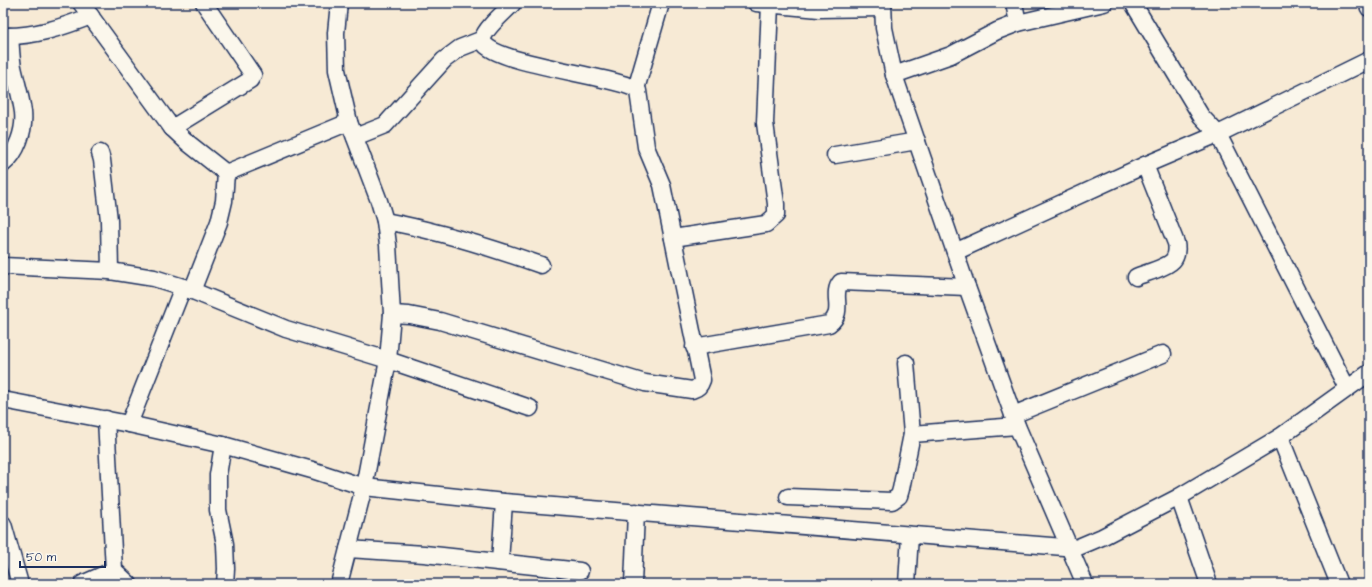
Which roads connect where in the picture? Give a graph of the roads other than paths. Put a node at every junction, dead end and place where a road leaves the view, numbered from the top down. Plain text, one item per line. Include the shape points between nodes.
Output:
1 (81, 3) edge
2 (204, 3) edge
3 (339, 3) edge
4 (513, 3) edge
5 (660, 3) edge
6 (1014, 3) edge
7 (1104, 3) edge
8 (1133, 3) edge
9 (1367, 3) edge
10 (763, 4) edge
11 (882, 6) edge
12 (1369, 8) edge
13 (91, 16) junction
14 (1018, 23) junction
15 (6, 36) edge
16 (483, 39) junction
17 (1369, 60) edge
18 (894, 75) junction
19 (636, 88) junction
20 (349, 122) junction
21 (172, 128) junction
22 (1218, 134) junction
23 (355, 137) junction
24 (917, 141) junction
25 (100, 153) dead end
26 (835, 155) dead end
27 (3, 164) edge
28 (1145, 165) junction
29 (226, 174) junction
30 (385, 221) junction
31 (672, 238) junction
32 (955, 252) junction
33 (541, 265) dead end
34 (3, 266) edge
35 (110, 271) junction
36 (1136, 277) dead end
37 (967, 287) junction
38 (188, 289) junction
39 (392, 314) junction
40 (694, 347) junction
41 (1163, 354) dead end
42 (388, 360) junction
43 (906, 363) dead end
44 (1369, 373) edge
45 (1347, 388) junction
46 (3, 400) edge
47 (530, 408) dead end
48 (106, 419) junction
49 (1015, 420) junction
50 (129, 424) junction
51 (912, 434) junction
52 (1280, 437) junction
53 (223, 445) junction
54 (364, 487) junction
55 (788, 497) dead end
56 (1179, 497) junction
57 (504, 502) junction
58 (636, 512) junction
59 (3, 524) edge
60 (910, 535) junction
61 (1069, 548) junction
62 (348, 549) junction
63 (500, 562) junction
64 (114, 570) junction
65 (580, 571) dead end
66 (20, 584) edge
67 (82, 584) edge
68 (129, 584) edge
69 (224, 584) edge
70 (339, 584) edge
71 (633, 584) edge
72 (907, 584) edge
73 (1085, 584) edge
74 (1209, 584) edge
75 (1339, 584) edge

1 - 13 street
2 - 21 street via 253,76
3 - 20 street via 336,32 337,70
4 - 16 street via 490,27
5 - 19 street
6 - 14 street
7 - 14 street
8 - 22 street via 1201,116
9 - 12 street
10 - 11 street via 819,9
10 - 31 street via 765,123 776,215 766,224
11 - 18 street
13 - 15 street via 63,27 20,36
13 - 21 street
14 - 18 street via 951,54
15 - 27 street via 23,118 19,141
16 - 19 street via 488,47 508,57
16 - 23 street via 460,48 444,60 385,125
17 - 22 street
18 - 24 street
19 - 31 street via 646,147 662,185
20 - 23 street
20 - 29 street
21 - 29 street
22 - 28 street
22 - 45 street
23 - 30 street
24 - 26 street
24 - 32 street
25 - 35 street via 109,220
28 - 32 street
28 - 36 street via 1176,243 1177,252 1173,260 1166,265
29 - 38 street via 219,222
30 - 33 street via 465,240
30 - 39 street
31 - 40 street
32 - 37 street
34 - 35 street
35 - 38 street via 154,278
37 - 40 street via 841,282 838,287 837,314 829,324
37 - 49 street
38 - 42 street via 286,330
38 - 50 street
39 - 40 street via 440,321 645,383 692,390 700,385 702,380
39 - 42 street
41 - 49 street
42 - 47 street
42 - 54 street
43 - 51 street
44 - 45 street
45 - 52 street
46 - 48 street
48 - 50 street
48 - 64 street
49 - 51 street
49 - 61 street
50 - 53 street
51 - 55 street via 902,489 899,496 892,501
52 - 56 street
52 - 75 street
53 - 54 street
53 - 69 street via 218,475 218,510 225,544
54 - 57 street
54 - 62 street
56 - 61 street via 1083,546
56 - 74 street
57 - 58 street
57 - 63 street
58 - 60 street
58 - 71 street
59 - 66 street
60 - 61 street
60 - 72 street
61 - 73 street
62 - 63 street
62 - 70 street
63 - 65 street
64 - 67 street
64 - 68 street

